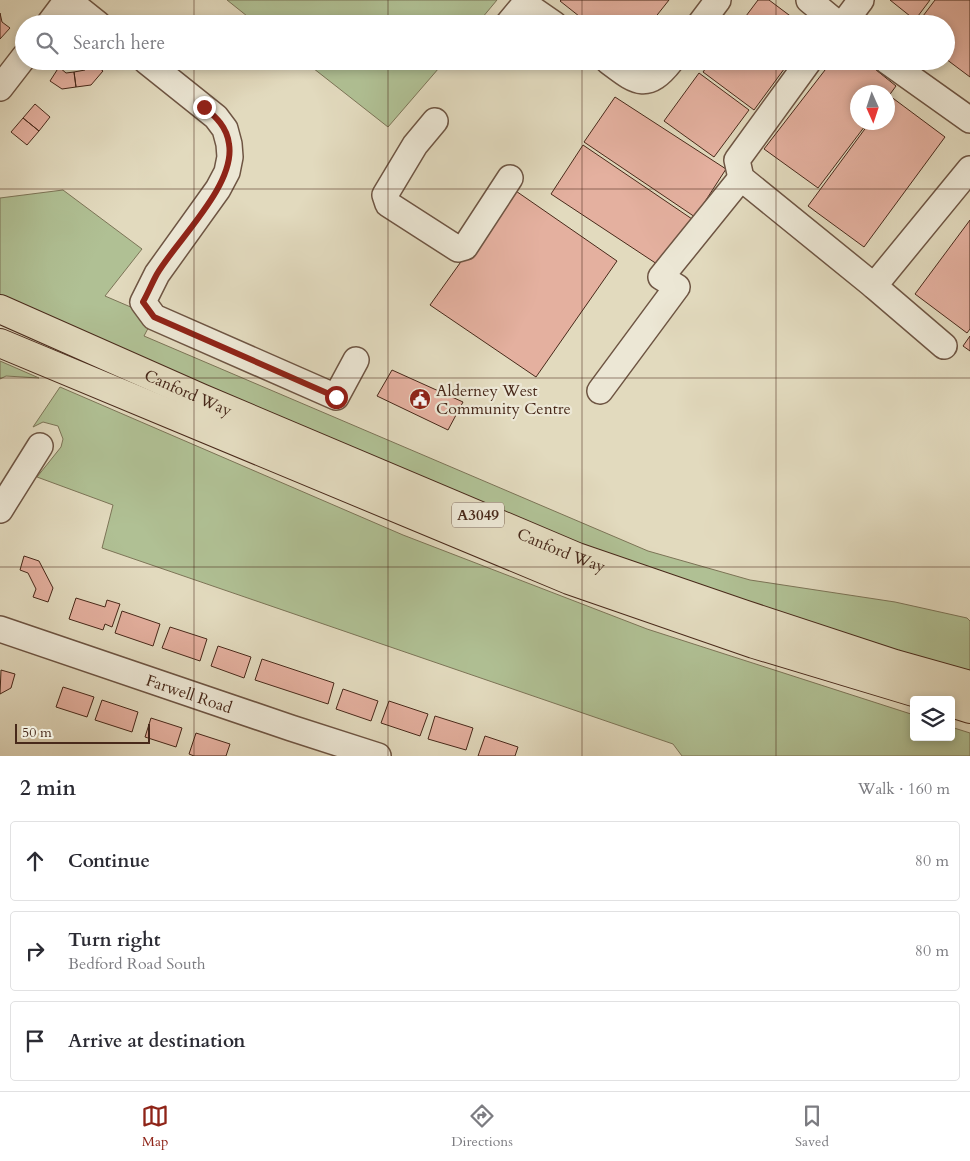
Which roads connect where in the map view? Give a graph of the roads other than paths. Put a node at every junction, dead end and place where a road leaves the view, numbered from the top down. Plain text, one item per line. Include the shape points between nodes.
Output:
1 (67, 0) edge
2 (718, 0) edge
3 (809, 0) edge
4 (861, 0) edge
5 (526, 2) edge
6 (56, 15) edge
7 (86, 15) edge
8 (515, 15) edge
9 (543, 15) edge
10 (707, 15) edge
11 (829, 15) edge
12 (847, 15) edge
13 (15, 69) edge
14 (157, 70) edge
15 (620, 70) edge
16 (663, 70) edge
17 (802, 70) edge
18 (901, 70) edge
19 (0, 88) edge
20 (970, 120) edge
21 (434, 121) dead end
22 (970, 169) edge
23 (510, 178) dead end
24 (741, 178) junction
25 (874, 286) junction
26 (0, 310) edge
27 (0, 343) edge
28 (944, 346) dead end
29 (356, 360) dead end
30 (600, 391) dead end
31 (40, 446) dead end
32 (0, 510) edge
33 (0, 629) edge
34 (970, 686) edge
35 (927, 696) edge
36 (955, 704) edge
37 (970, 709) edge
38 (378, 756) edge

1 - 6 street
1 - 7 street
2 - 10 street
3 - 11 street
4 - 12 street
5 - 8 street
5 - 9 street
13 - 19 street
14 - 29 street via 216,117 225,129 230,157 218,189 157,274 143,302 154,317 336,397
15 - 16 street via 641,82 650,81
17 - 24 street via 737,160
18 - 20 street
21 - 23 street via 415,145 385,195 388,204 458,249 465,246
22 - 25 street
24 - 25 street
24 - 30 street via 661,277 677,287
25 - 28 street
26 - 34 highway, Canford Way / A3049 via 577,557 753,618
27 - 35 highway, Canford Way / A3049 via 569,580 754,644
31 - 32 street
33 - 38 street, Farwell Road
36 - 37 highway

